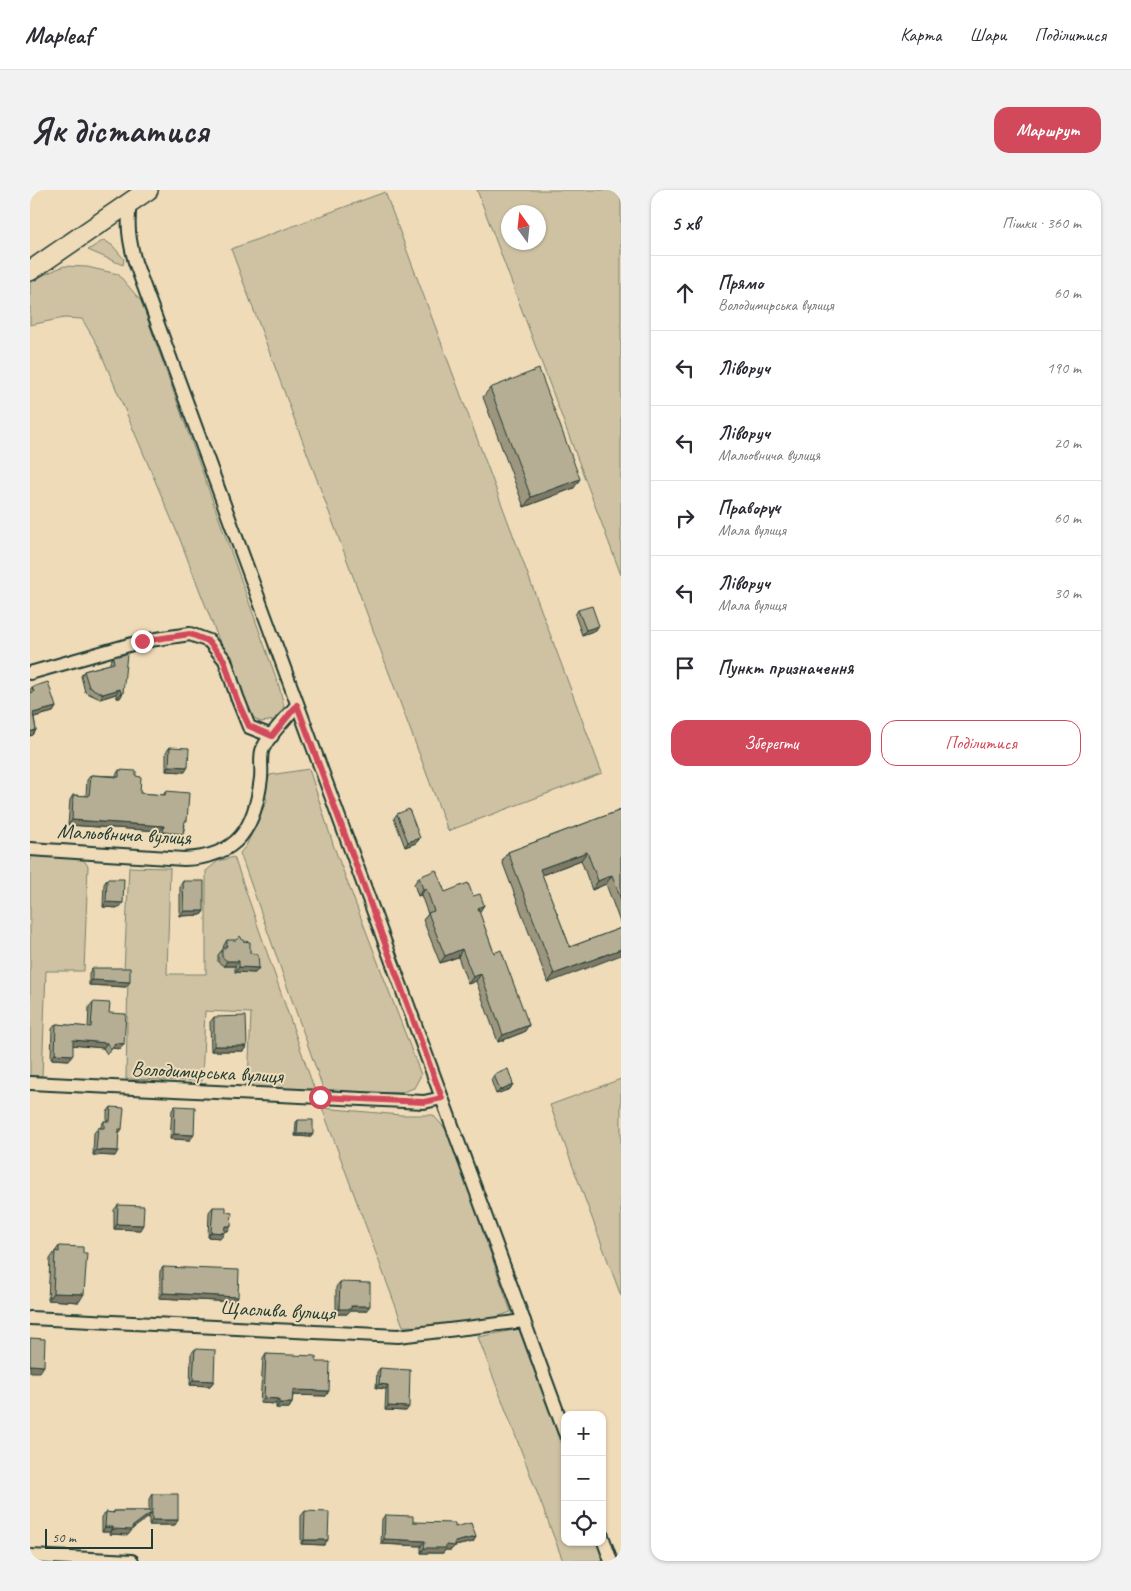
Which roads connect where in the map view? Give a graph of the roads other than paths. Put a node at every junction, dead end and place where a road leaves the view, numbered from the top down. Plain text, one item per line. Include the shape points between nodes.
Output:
1 (148, 190) edge
2 (130, 202) junction
3 (30, 271) edge
4 (30, 673) edge
5 (297, 705) junction
6 (272, 736) junction
7 (30, 849) edge
8 (30, 1084) edge
9 (442, 1098) junction
10 (30, 1318) edge
11 (524, 1321) junction
12 (561, 1422) edge
13 (606, 1546) edge
14 (30, 1556) edge
15 (132, 1561) edge
16 (611, 1561) edge

1 - 2 main road
2 - 3 main road
2 - 5 street via 127,220 136,262
4 - 6 street via 142,641 190,634 208,641 224,660 249,726
5 - 6 street, Мальовнича вулиця
5 - 9 street
6 - 7 street, Мальовнича вулиця via 262,751 256,806 246,830 220,853 201,859 184,859
8 - 9 street, Володимирська вулиця via 424,1102
9 - 11 street
10 - 11 street, Щаслива вулиця via 398,1336
11 - 12 street
13 - 16 street
14 - 15 street

